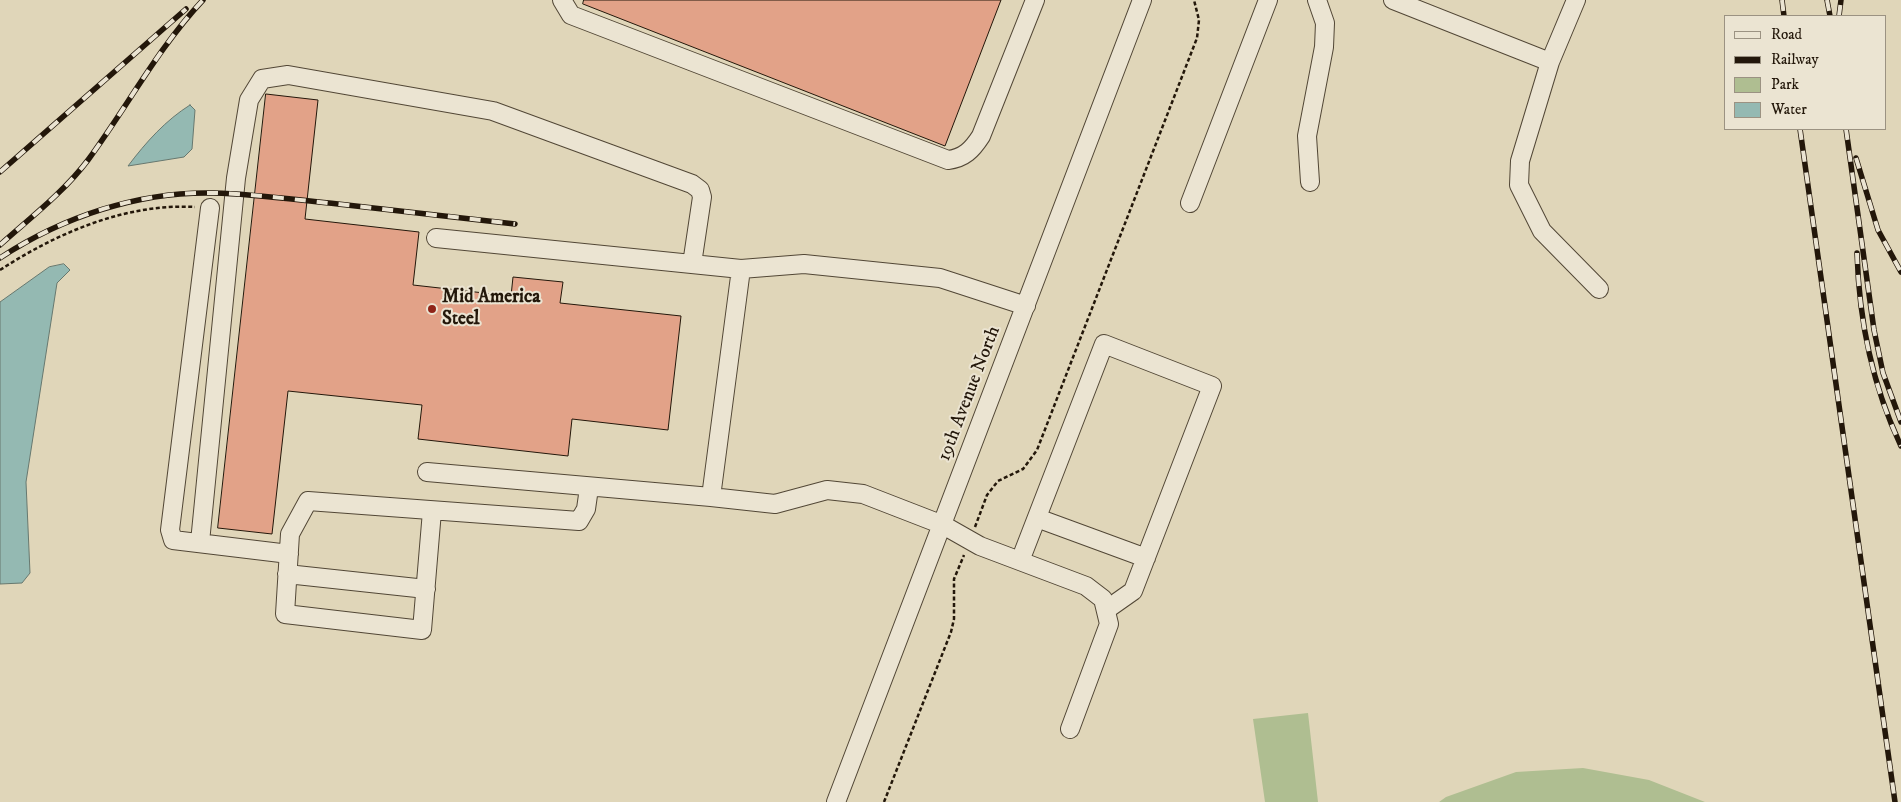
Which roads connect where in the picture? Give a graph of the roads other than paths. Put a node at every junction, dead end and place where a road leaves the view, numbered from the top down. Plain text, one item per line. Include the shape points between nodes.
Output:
1 (562, 0) edge
2 (1034, 0) edge
3 (1142, 0) edge
4 (1268, 0) edge
5 (1317, 0) edge
6 (1576, 0) edge
7 (1401, 1) edge
8 (1550, 62) junction
9 (1310, 182) dead end
10 (1190, 202) dead end
11 (210, 208) road end
12 (436, 238) dead end
13 (692, 264) junction
14 (740, 269) junction
15 (1599, 288) dead end
16 (1026, 306) junction
17 (427, 472) dead end
18 (589, 488) junction
19 (711, 497) junction
20 (432, 511) junction
21 (1036, 518) junction
22 (943, 525) junction
23 (200, 542) junction
24 (288, 554) junction
25 (1146, 558) junction
26 (1020, 561) junction
27 (287, 574) junction
28 (426, 589) junction
29 (1106, 610) junction
30 (1070, 728) dead end
31 (836, 802) edge

1 - 2 street via 572,15 948,160 958,159 972,150 981,136
3 - 16 street, 19th Avenue North
4 - 10 street
5 - 9 street via 1325,23 1324,47 1307,136
6 - 8 street
7 - 8 street
8 - 15 street via 1520,161 1518,185 1542,231
11 - 23 street via 170,530 173,540
12 - 13 street
13 - 14 street
13 - 23 street via 702,197 700,190 692,184 492,111 288,75 262,79 249,100 236,178
14 - 16 street via 804,264 940,278
14 - 19 street
16 - 22 street, 19th Avenue North
17 - 18 street
18 - 19 street
18 - 20 street via 586,509 579,521
19 - 22 street via 775,504 828,490 846,491 863,494
20 - 24 street via 308,501 290,534
20 - 28 street
21 - 25 street
21 - 25 street via 1104,344 1212,386
21 - 26 street
22 - 26 street
22 - 31 street, 19th Avenue North
23 - 24 street
24 - 27 street
25 - 29 street via 1133,591
26 - 29 street via 1086,586 1103,599
27 - 28 street
27 - 28 street via 284,614 422,630
29 - 30 street via 1109,624

